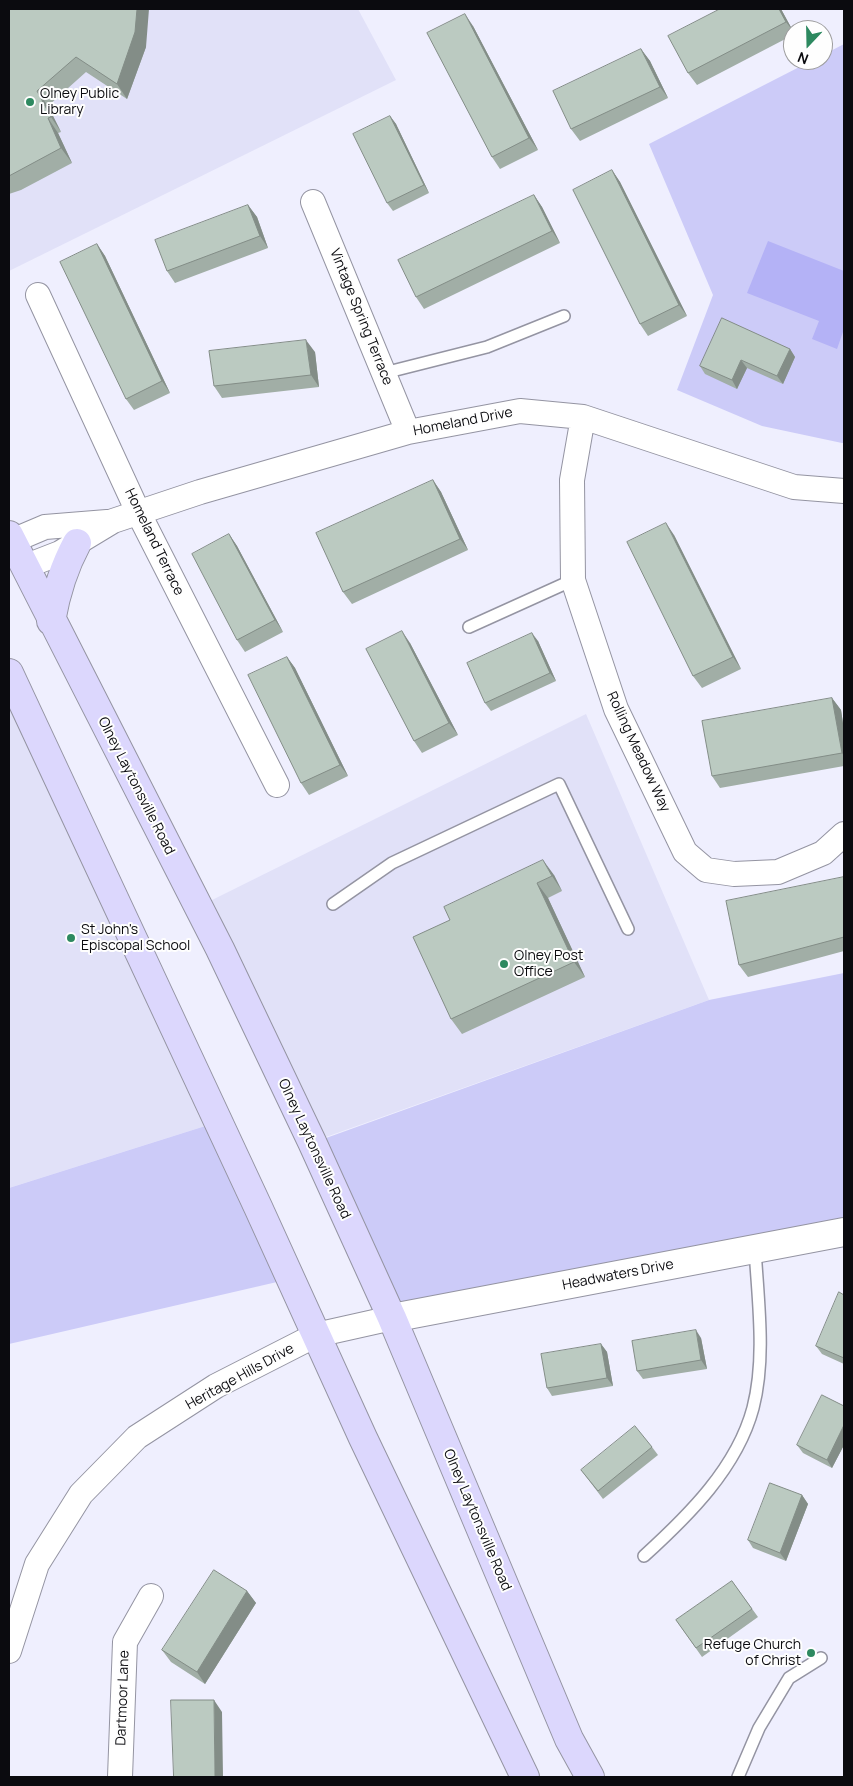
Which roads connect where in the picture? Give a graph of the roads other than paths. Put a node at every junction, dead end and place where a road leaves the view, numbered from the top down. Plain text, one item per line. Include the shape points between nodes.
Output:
1 (313, 202) dead end
2 (38, 295) dead end
3 (564, 316) dead end
4 (384, 373) junction
5 (583, 417) junction
6 (408, 432) junction
7 (844, 491) edge
8 (138, 512) junction
9 (113, 522) junction
10 (10, 540) edge
11 (77, 543) junction
12 (24, 567) junction
13 (573, 580) junction
14 (51, 621) junction
15 (469, 627) dead end
16 (9, 673) edge
17 (277, 785) dead end
18 (844, 834) edge
19 (333, 904) dead end
20 (628, 929) dead end
21 (844, 1232) edge
22 (756, 1249) junction
23 (392, 1318) junction
24 (316, 1335) junction
25 (644, 1556) dead end
26 (151, 1596) dead end
27 (9, 1651) edge
28 (821, 1658) dead end
29 (120, 1777) edge
30 (525, 1777) edge
31 (590, 1777) edge
32 (738, 1777) edge

1 - 4 street, Vintage Spring Terrace
2 - 8 street, Homeland Terrace
3 - 4 lane via 487,347
4 - 6 street, Vintage Spring Terrace
5 - 6 street, Homeland Drive via 520,411
5 - 7 street, Homeland Drive via 794,487
5 - 13 street, Rolling Meadow Way via 572,480
6 - 8 street, Homeland Drive
8 - 9 street, Homeland Drive
8 - 17 street, Homeland Terrace
9 - 10 street, Homeland Drive via 45,527
9 - 11 street, Homeland Drive
10 - 12 main road, Olney Laytonsville Road
11 - 12 street, Homeland Drive
11 - 14 main road via 56,590
12 - 14 main road, Olney Laytonsville Road
13 - 15 lane
13 - 18 street, Rolling Meadow Way via 616,709 685,852 706,870 734,874 778,872 823,853
14 - 23 main road, Olney Laytonsville Road via 220,949
16 - 24 main road
19 - 20 lane via 392,863 559,784
21 - 22 street, Headwaters Drive
22 - 23 street, Headwaters Drive
22 - 25 lane via 760,1338 757,1387 740,1443 684,1519
23 - 24 street, Heritage Hills Drive
23 - 31 main road, Olney Laytonsville Road via 569,1739
24 - 27 street, Heritage Hills Drive via 216,1386 137,1437 81,1494 37,1564
24 - 30 main road
26 - 29 street, Dartmoor Lane via 125,1642
28 - 32 lane via 789,1678 759,1728

